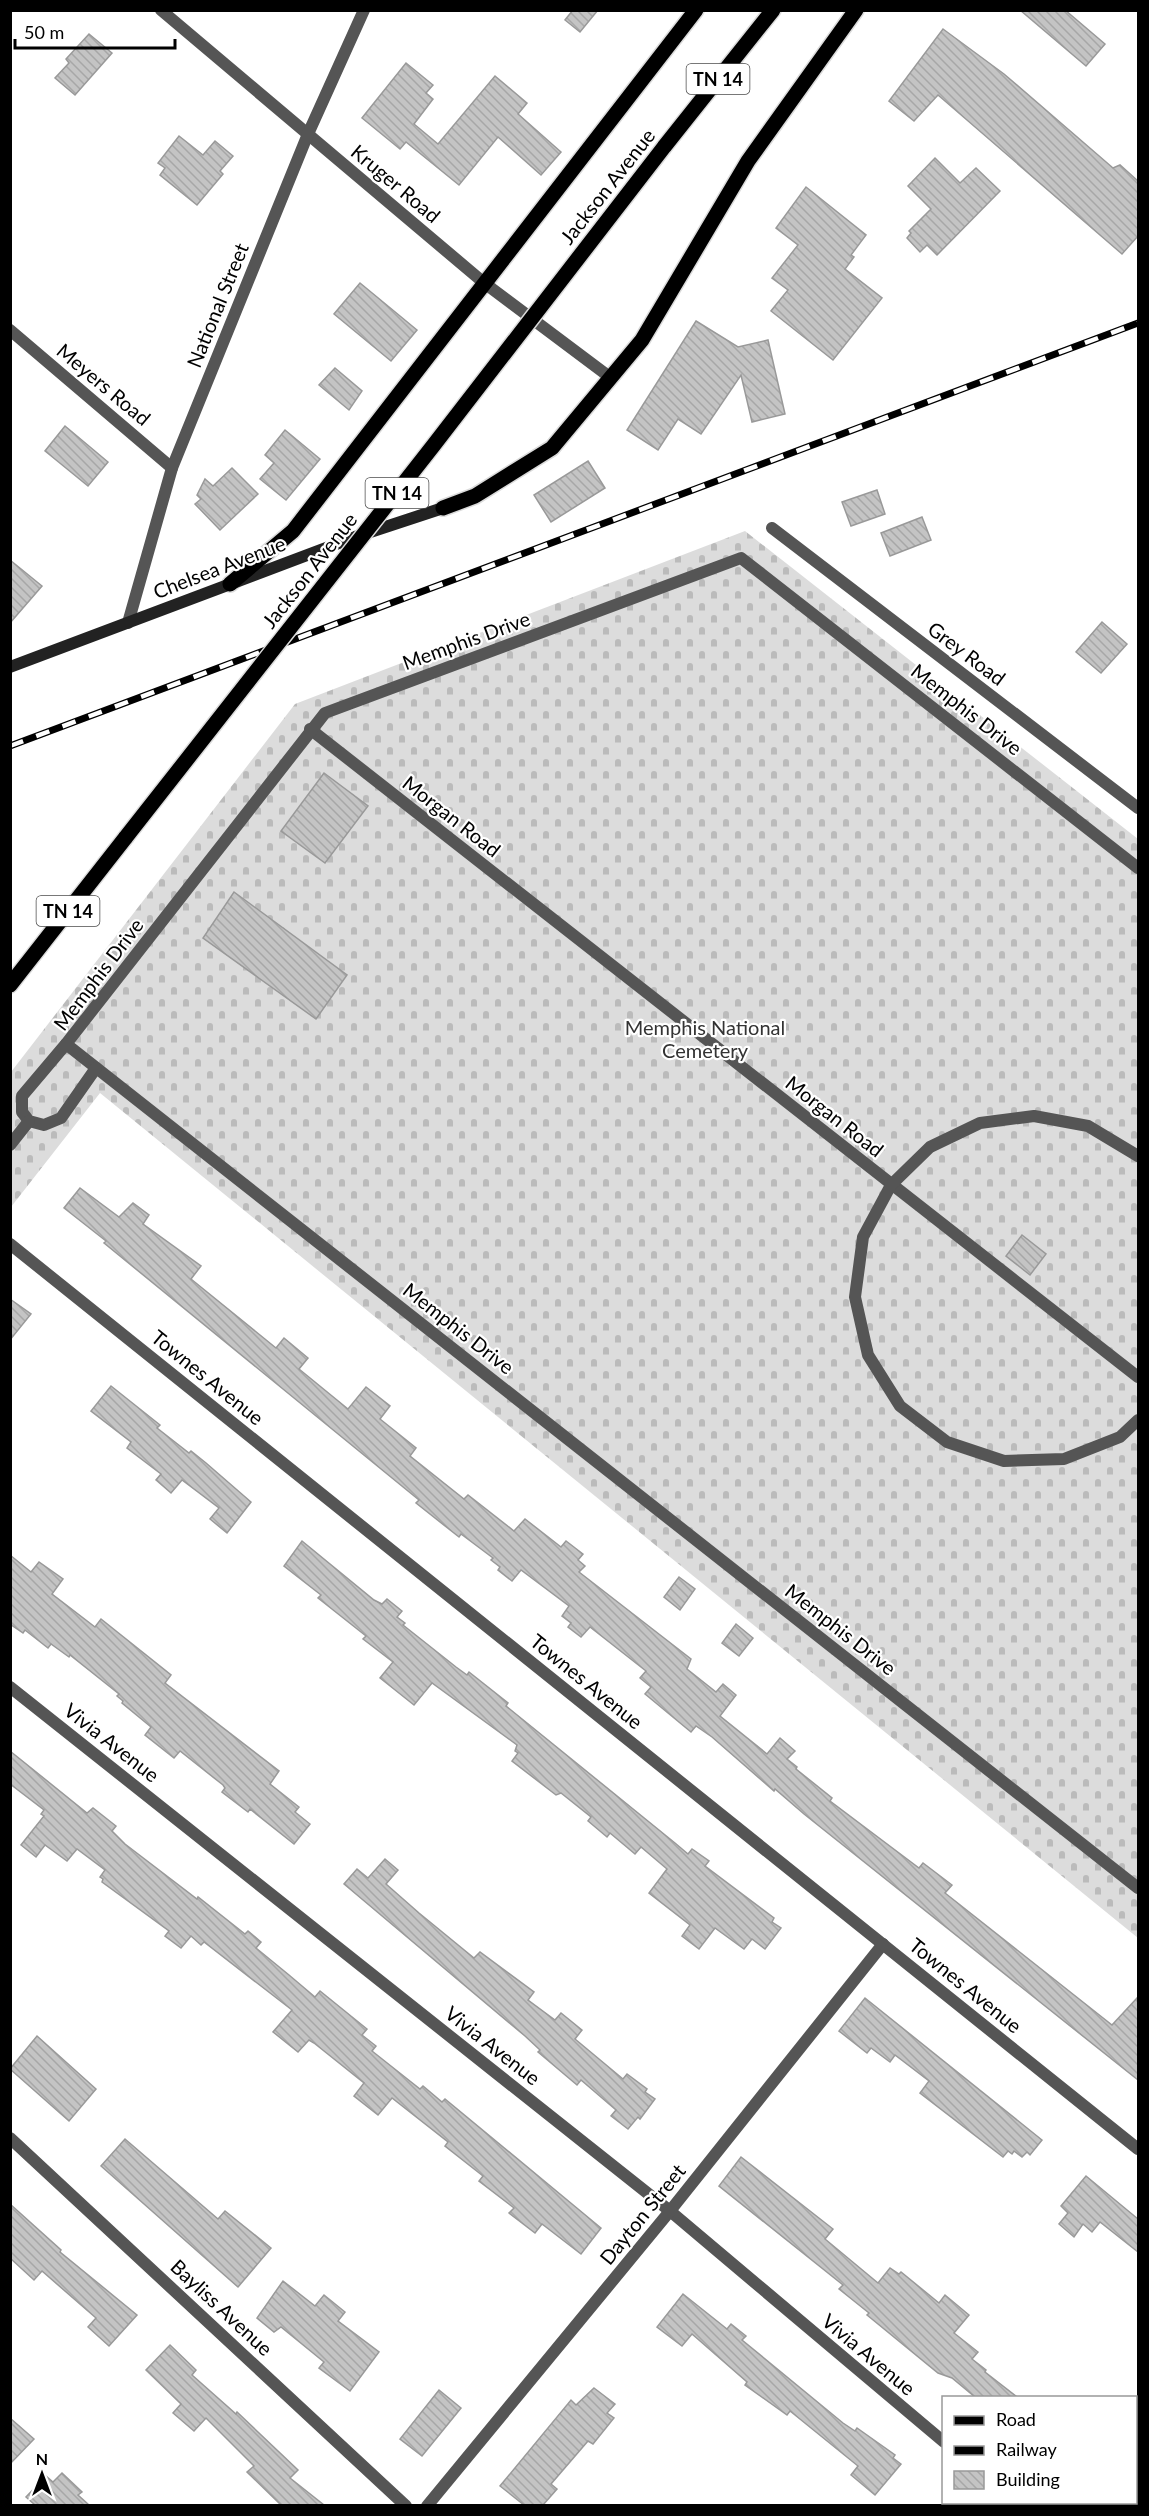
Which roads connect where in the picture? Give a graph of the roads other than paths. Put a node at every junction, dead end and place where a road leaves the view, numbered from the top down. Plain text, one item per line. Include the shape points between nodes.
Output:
1 (161, 10) edge
2 (364, 10) edge
3 (773, 10) edge
4 (856, 10) edge
5 (691, 12) edge
6 (308, 134) junction
7 (483, 282) junction
8 (10, 330) edge
9 (611, 378) junction
10 (172, 468) junction
11 (443, 508) joint
12 (772, 528) dead end
13 (230, 584) junction
14 (128, 623) junction
15 (10, 667) edge
16 (310, 729) junction
17 (1138, 808) edge
18 (1138, 868) edge
19 (10, 984) edge
20 (66, 1044) junction
21 (96, 1068) junction
22 (29, 1121) junction
23 (10, 1145) edge
24 (1138, 1156) edge
25 (891, 1185) junction
26 (10, 1244) edge
27 (1138, 1377) edge
28 (1138, 1420) edge
29 (10, 1687) edge
30 (1138, 1888) edge
31 (883, 1944) junction
32 (10, 2138) edge
33 (1138, 2149) edge
34 (670, 2211) junction
35 (942, 2440) edge
36 (406, 2505) edge
37 (426, 2505) edge

1 - 6 street, Kruger Road
2 - 6 street, National Street
3 - 19 main road, Jackson Avenue / TN 14, bridge
4 - 9 main road via 748,161 642,340
5 - 7 main road
6 - 7 street, Kruger Road
6 - 10 street, National Street
7 - 9 street, Kruger Road
7 - 13 main road via 293,531
8 - 10 street, Meyers Road
9 - 11 main road via 552,448 475,496
10 - 14 street, National Street
11 - 13 main road, Chelsea Avenue
12 - 17 street, Grey Road
13 - 14 main road, Chelsea Avenue
14 - 15 main road, Chelsea Avenue
16 - 18 street, Memphis Drive via 325,713 741,558
16 - 20 street, Memphis Drive
16 - 25 street, Morgan Road
20 - 21 street, Memphis Drive
20 - 22 street via 22,1096 22,1112
21 - 22 street via 61,1119 44,1125
21 - 30 street, Memphis Drive
22 - 23 street
24 - 25 street via 1088,1126 1034,1116 980,1124 940,1142
25 - 27 street, Morgan Road
25 - 28 street via 863,1238 855,1297 868,1355 900,1406 947,1442 1005,1461 1064,1459 1120,1437
26 - 31 street, Townes Avenue
29 - 34 street, Vivia Avenue
31 - 33 street, Townes Avenue
31 - 34 street, Dayton Street
32 - 36 street, Bayliss Avenue
34 - 35 street, Vivia Avenue
34 - 37 street, Dayton Street

